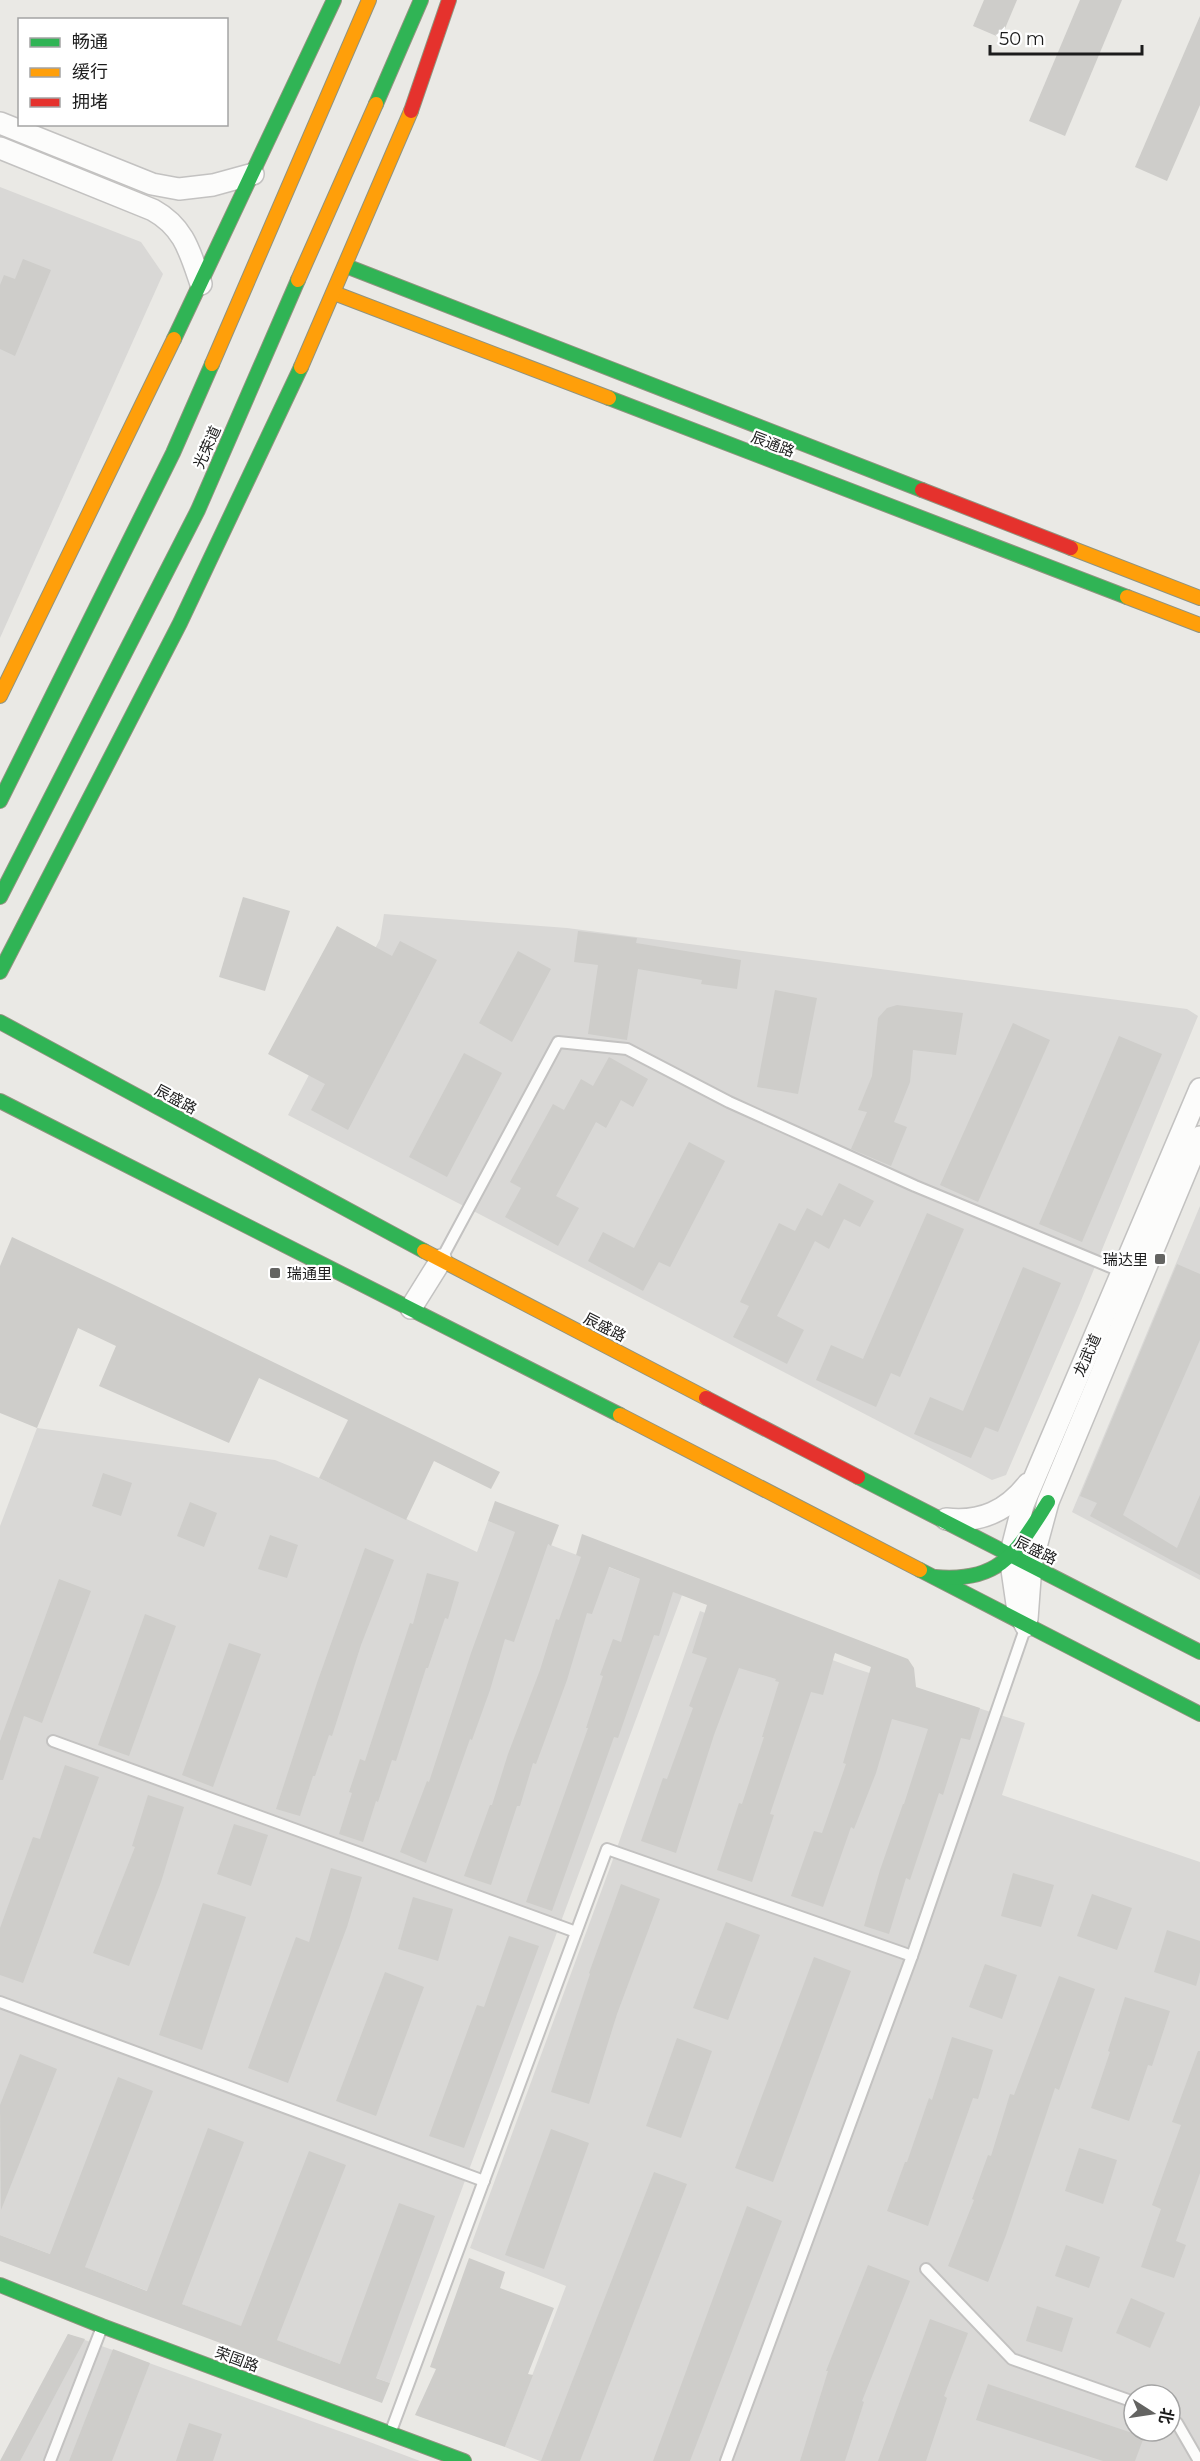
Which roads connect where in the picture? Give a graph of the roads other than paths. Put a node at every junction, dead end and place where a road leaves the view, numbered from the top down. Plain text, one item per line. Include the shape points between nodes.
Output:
1 (334, 0) edge
2 (369, 0) edge
3 (421, 0) edge
4 (449, 0) edge
5 (0, 123) edge
6 (0, 148) edge
7 (253, 174) junction
8 (346, 266) junction
9 (201, 284) junction
10 (334, 293) junction
11 (1200, 598) edge
12 (1200, 625) edge
13 (0, 696) edge
14 (0, 801) edge
15 (0, 897) edge
16 (0, 972) edge
17 (0, 1023) edge
18 (1200, 1091) edge
19 (0, 1101) edge
20 (1200, 1137) edge
21 (441, 1260) junction
22 (1131, 1276) junction
23 (411, 1308) junction
24 (1036, 1474) junction
25 (1048, 1502) junction
26 (936, 1517) junction
27 (1010, 1556) junction
28 (1031, 1565) junction
29 (929, 1576) junction
30 (1026, 1626) junction
31 (1200, 1652) edge
32 (1200, 1714) edge
33 (53, 1741) dead end
34 (576, 1932) junction
35 (912, 1956) junction
36 (0, 2002) edge
37 (484, 2181) junction
38 (926, 2269) dead end
39 (0, 2285) edge
40 (102, 2326) junction
41 (1122, 2398) edge
42 (1182, 2431) edge
43 (390, 2433) junction
44 (50, 2461) edge
45 (464, 2461) edge
46 (726, 2461) edge
47 (1198, 2461) edge

1 - 7 main road
2 - 14 main road, 光荣道 via 173,453
3 - 15 main road, 光荣道 via 198,510
4 - 8 main road via 435,51
5 - 7 street via 152,184 179,189
6 - 9 street via 168,218 190,252
7 - 9 main road
8 - 10 main road
8 - 11 main road, 辰通路
9 - 13 main road
10 - 12 main road, 辰通路
10 - 16 main road via 281,417 116,752
17 - 21 main road, 辰盛路
18 - 22 street, 龙武道
19 - 23 main road
20 - 22 street
21 - 22 lane via 558,1042 627,1049 729,1102 915,1186
21 - 23 street
21 - 26 main road, 辰盛路
22 - 24 street, 龙武道
22 - 25 street
23 - 29 main road
24 - 26 street via 1000,1511 972,1520
24 - 27 street, 龙武道 via 1023,1505
25 - 27 main road
25 - 28 street
26 - 27 main road, 辰盛路
27 - 28 main road, 辰盛路
27 - 29 main road via 989,1572 972,1578
27 - 30 street, 龙武道 via 1018,1611
28 - 30 street
28 - 31 main road, 辰盛路
29 - 30 main road
30 - 32 main road
30 - 35 lane
33 - 34 lane
34 - 35 lane via 607,1849
34 - 37 lane
35 - 46 lane
36 - 37 lane
37 - 43 lane
38 - 41 lane via 1012,2359
39 - 40 main road, 荣国路
40 - 43 main road, 荣国路
40 - 44 lane
42 - 47 lane
43 - 45 main road, 荣国路

